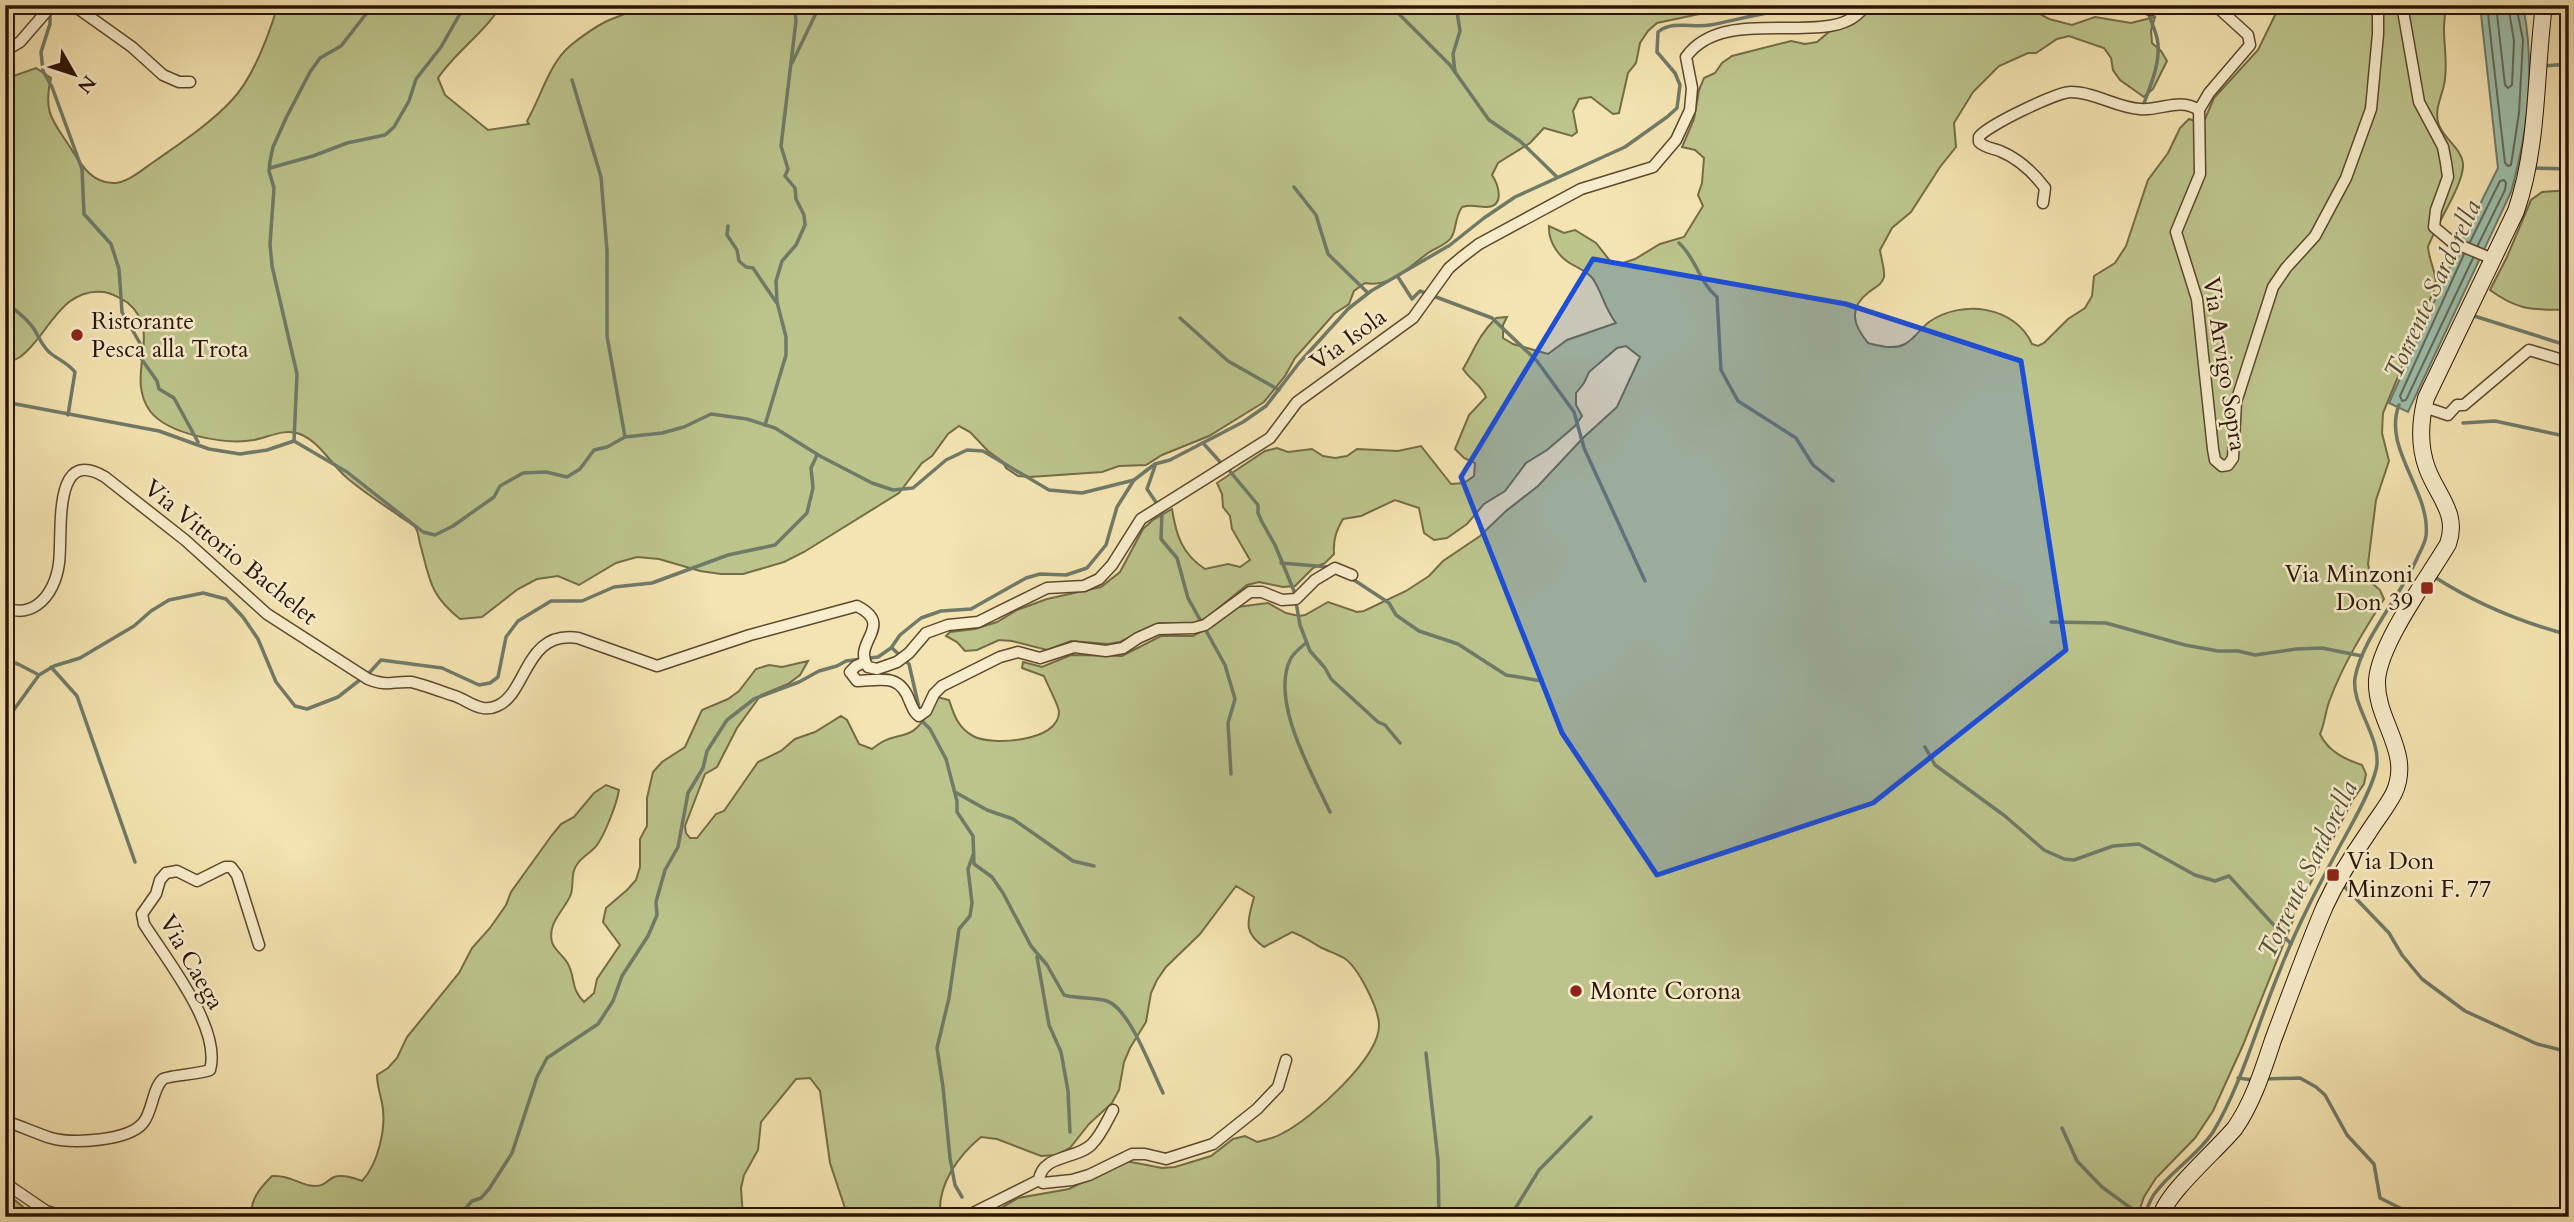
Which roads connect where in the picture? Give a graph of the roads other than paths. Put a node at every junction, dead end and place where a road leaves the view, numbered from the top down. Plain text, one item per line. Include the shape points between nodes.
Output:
1 (52, 5) edge
2 (73, 5) edge
3 (1865, 5) edge
4 (2136, 5) edge
5 (2157, 5) edge
6 (2215, 5) edge
7 (2378, 5) edge
8 (2402, 5) edge
9 (2544, 5) edge
10 (5, 51) edge
11 (190, 82) dead end
12 (2199, 110) junction
13 (2043, 203) dead end
14 (2490, 258) junction
15 (2569, 362) edge
16 (2424, 407) junction
17 (1352, 575) dead end
18 (5, 608) edge
19 (865, 663) junction
20 (259, 945) dead end
21 (1286, 1060) dead end
22 (1113, 1110) dead end
23 (5, 1121) edge
24 (1039, 1180) junction
25 (5, 1183) edge
26 (65, 1217) edge
27 (965, 1217) edge
28 (2161, 1217) edge

1 - 10 street via 20,43
2 - 11 street via 163,75
3 - 19 street, Via Isola via 1852,20 1838,25 1760,25 1704,37 1686,57 1692,98 1688,118 1666,155 1653,167 1581,189 1479,244 1450,268 1413,318 1297,402 1270,438 1141,519 1099,579 1084,586 1047,588 978,622 926,633 909,653 877,669
4 - 5 street via 2151,10
6 - 12 street via 2248,35 2250,45
7 - 12 street, Via Arvigo Sopra via 2371,109 2346,178 2315,236 2273,287 2236,402 2233,458 2228,466 2215,460 2197,299 2176,232 2200,174
8 - 14 street via 2419,102 2446,163 2448,177 2434,227 2452,242
9 - 14 main road via 2527,174 2516,211
12 - 13 street via 2183,103 2140,109 2071,92 1987,128 1979,142 2019,161 2034,174 2045,188
14 - 16 main road
15 - 16 street via 2529,350 2448,415
16 - 28 main road via 2423,452 2451,513 2452,529 2380,665 2378,695 2399,755 2398,782 2330,896 2252,1098 2220,1147 2169,1198
17 - 19 street via 1335,568 1296,599 1250,592 1205,625 1158,629 1123,648 1074,647 1040,658 1018,652 1000,657 942,686 919,716 900,683 852,677 850,672
18 - 19 street, Via Vittorio Bachelet via 34,608 53,585 59,565 63,489 74,474 85,470 97,472 185,540 267,614 383,685 412,682 485,709 499,706 511,695 541,648 565,636 657,666 857,606 873,619 874,629 863,650
20 - 23 street, Via Caega via 237,875 229,866 197,881 177,871 166,873 142,914 144,924 204,1020 210,1070 165,1077 143,1123 119,1135 63,1140
21 - 24 street via 1278,1087 1213,1144 1166,1159 1132,1154 1072,1180
22 - 24 street via 1093,1143 1082,1152 1051,1162
24 - 27 street
25 - 26 street via 46,1211

